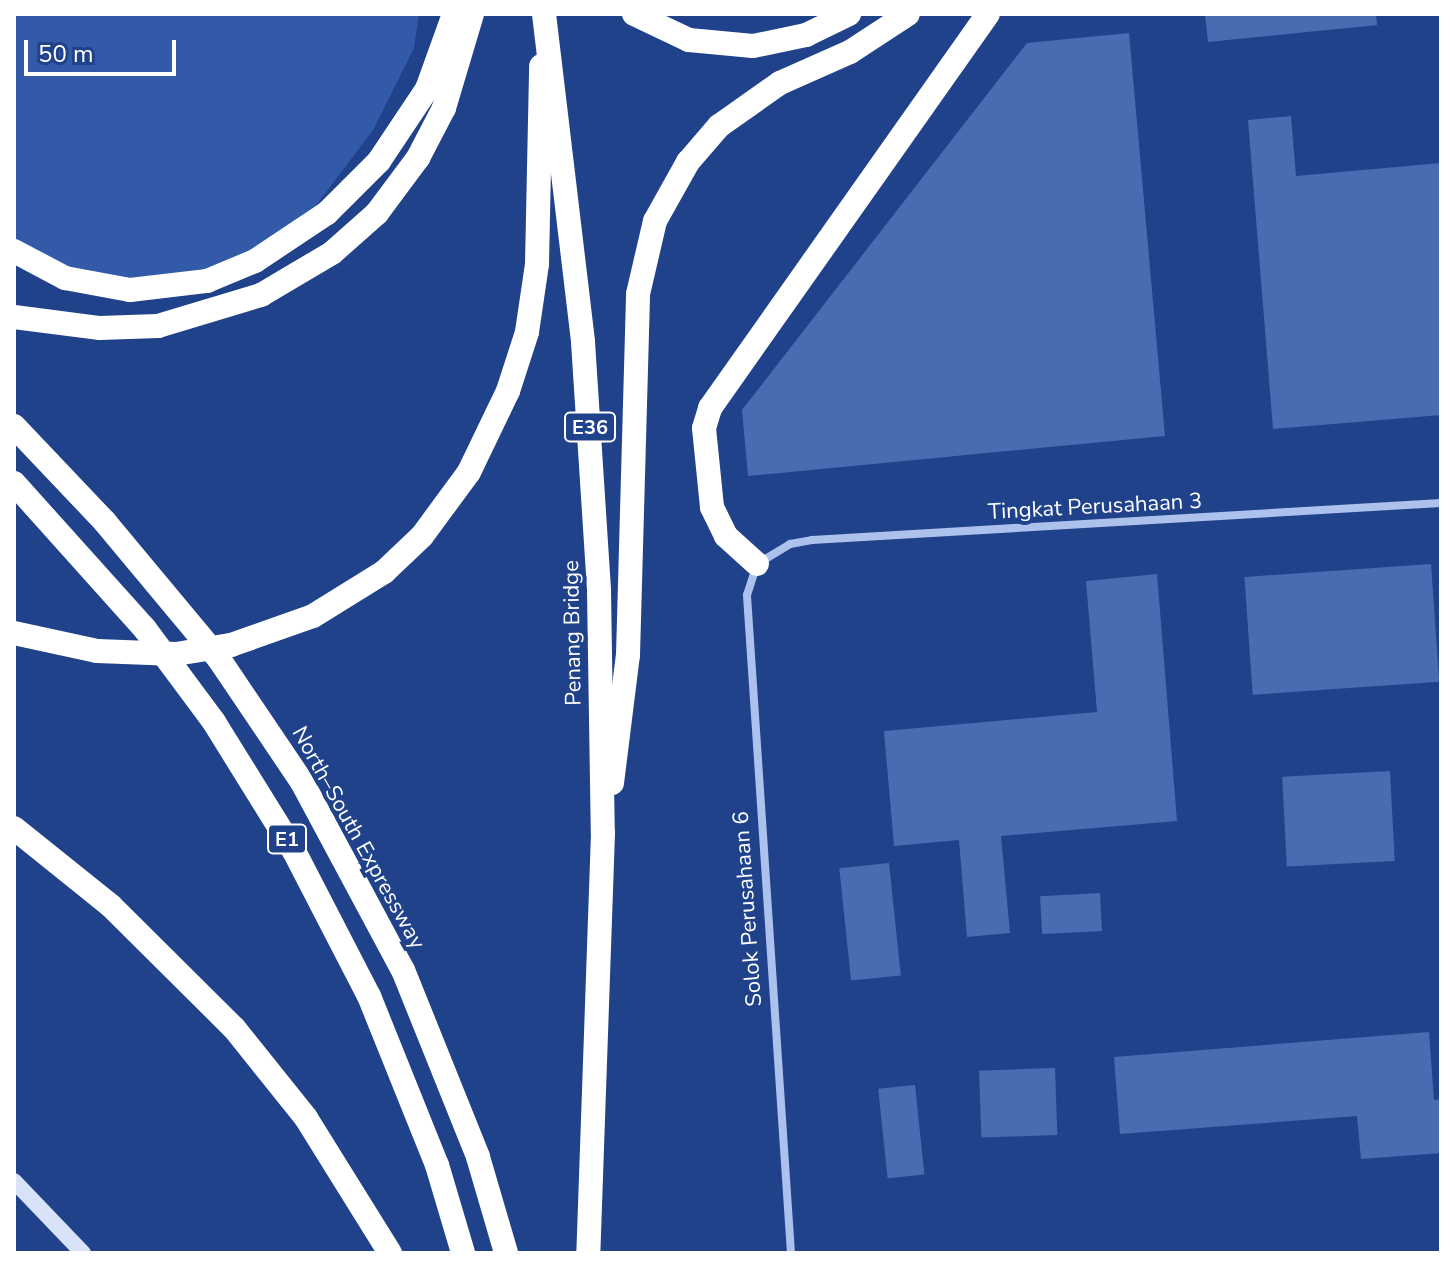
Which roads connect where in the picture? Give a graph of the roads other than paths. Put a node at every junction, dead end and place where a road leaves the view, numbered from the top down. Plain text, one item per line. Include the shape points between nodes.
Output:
1 (454, 14) edge
2 (472, 14) edge
3 (634, 14) edge
4 (849, 14) edge
5 (908, 14) edge
6 (988, 14) edge
7 (545, 19) edge
8 (14, 251) edge
9 (14, 317) edge
10 (14, 426) edge
11 (14, 483) edge
12 (1441, 503) edge
13 (757, 564) junction
14 (14, 633) edge
15 (14, 828) edge
16 (603, 833) junction
17 (14, 1181) edge
18 (83, 1253) edge
19 (390, 1253) edge
20 (463, 1253) edge
21 (506, 1253) edge
22 (588, 1253) edge
23 (791, 1253) edge

1 - 8 highway via 427,89 379,161 327,213 255,261 207,281 130,290 65,278
2 - 9 highway via 444,108 418,158 377,213 332,253 261,295 158,326 100,328
3 - 4 highway via 689,40 753,46 786,41
5 - 16 highway via 850,52 780,83 728,118 688,162 655,221 638,294 628,655 620,744
6 - 13 highway via 710,408 704,428 712,507 726,536
7 - 14 highway, bridge via 538,108 537,264 527,332 508,391 469,472 422,536 384,572 313,616 231,645 176,654 97,651
7 - 16 highway, Penang Bridge / E36 via 590,415
10 - 21 highway, North–South Expressway / E1 via 105,522 219,659 302,782 403,970 478,1157
11 - 20 highway, E1 via 145,629 223,735 287,838 369,996 424,1130
12 - 13 street, Tingkat Perusahaan 3 via 812,540 790,544
13 - 23 street, Solok Perusahaan 6 via 747,595
15 - 19 highway via 111,906 234,1028 306,1118
16 - 22 highway, Penang Bridge / E36
17 - 18 street

